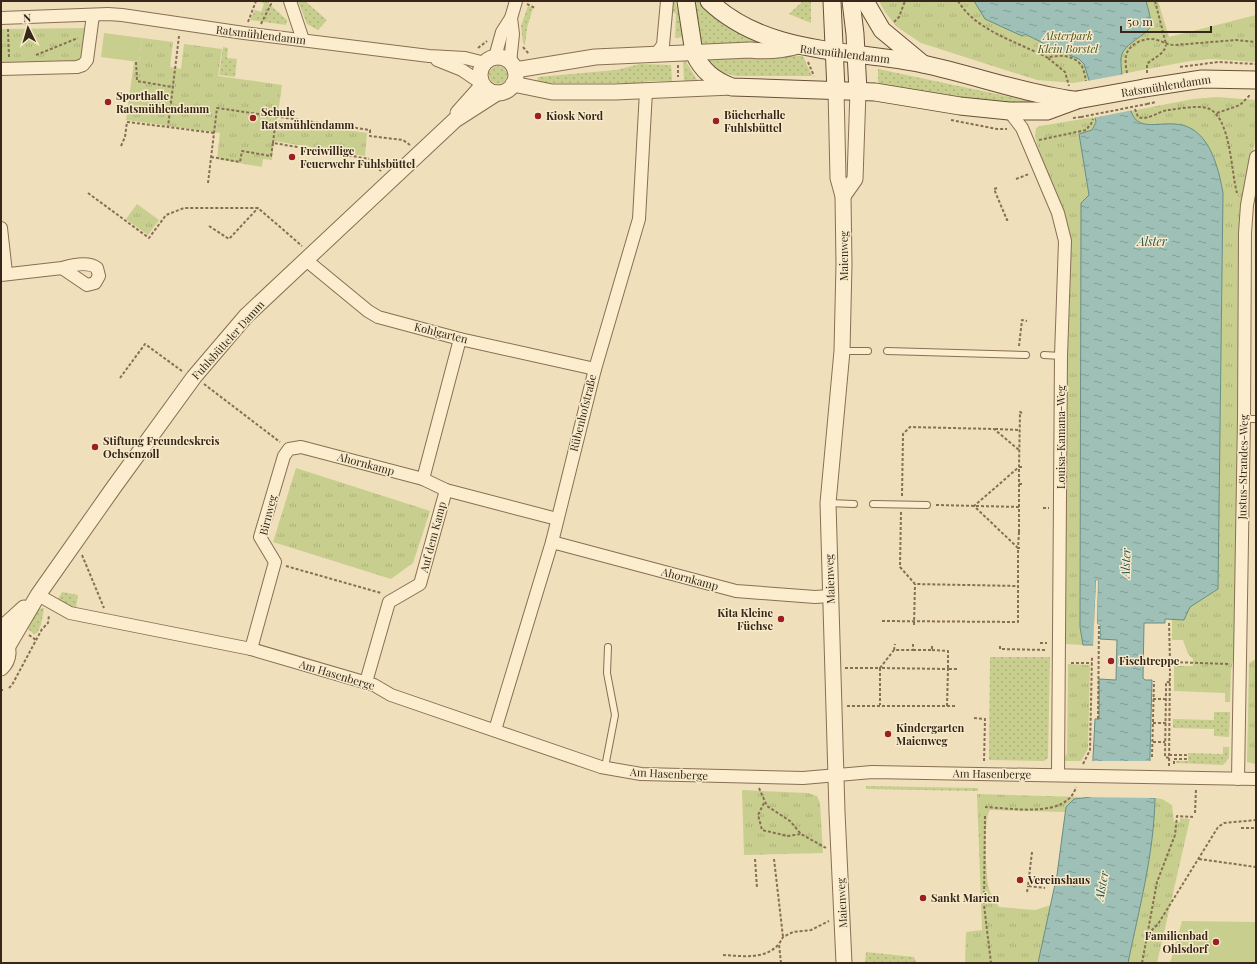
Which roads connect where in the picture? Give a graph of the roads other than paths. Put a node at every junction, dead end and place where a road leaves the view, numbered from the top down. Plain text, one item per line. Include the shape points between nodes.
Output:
1 (290, 1) edge
2 (516, 1) edge
3 (667, 1) edge
4 (686, 1) edge
5 (709, 1) edge
6 (832, 1) edge
7 (851, 1) edge
8 (865, 1) edge
9 (93, 15) junction
10 (4, 18) edge
11 (511, 18) junction
12 (303, 40) junction
13 (802, 51) junction
14 (835, 51) junction
15 (694, 53) junction
16 (656, 54) junction
17 (856, 54) junction
18 (429, 56) junction
19 (490, 60) junction
20 (923, 64) junction
21 (1, 69) edge
22 (513, 72) junction
23 (482, 84) junction
24 (1253, 87) edge
25 (732, 88) junction
26 (836, 90) junction
27 (646, 91) junction
28 (858, 91) junction
29 (497, 93) junction
30 (1079, 108) junction
31 (1009, 111) junction
32 (455, 120) junction
33 (1256, 157) edge
34 (844, 196) junction
35 (1, 228) edge
36 (308, 257) junction
37 (62, 268) dead end
38 (4, 274) edge
39 (460, 339) junction
40 (842, 351) junction
41 (868, 351) dead end
42 (886, 352) dead end
43 (1026, 355) dead end
44 (1044, 356) dead end
45 (1062, 356) junction
46 (595, 368) junction
47 (1250, 419) edge
48 (289, 449) joint
49 (423, 479) junction
50 (446, 490) junction
51 (828, 502) junction
52 (854, 504) dead end
53 (874, 504) dead end
54 (927, 505) road end
55 (557, 519) junction
56 (552, 542) junction
57 (830, 596) junction
58 (44, 598) junction
59 (1, 629) edge
60 (4, 641) edge
61 (608, 647) dead end
62 (251, 649) junction
63 (1, 668) edge
64 (366, 682) junction
65 (495, 730) junction
66 (605, 768) junction
67 (1058, 775) junction
68 (836, 776) junction
69 (1238, 779) junction
70 (1256, 779) edge
71 (844, 963) edge

1 - 12 street
2 - 11 street
3 - 16 street via 663,44
4 - 15 main road
5 - 13 main road via 743,24
6 - 14 main road
7 - 17 main road
8 - 20 main road via 882,30
9 - 10 street, Ratsmühlendamm
9 - 12 street, Ratsmühlendamm via 122,15 181,24 246,28
9 - 21 street via 87,60 83,65 77,68
11 - 19 street
11 - 22 street
12 - 18 street, Ratsmühlendamm
13 - 14 main road, Ratsmühlendamm
13 - 15 street, Ratsmühlendamm
14 - 17 main road, Ratsmühlendamm
14 - 26 main road
15 - 16 street, Ratsmühlendamm
15 - 25 main road via 705,71
16 - 22 street, Ratsmühlendamm via 572,60
17 - 20 main road, Ratsmühlendamm
17 - 28 main road
18 - 19 street, Ratsmühlendamm
18 - 23 street, Ratsmühlendamm via 462,70
19 - 22 street, Ratsmühlendamm via 506,59
19 - 23 street via 480,72
20 - 30 main road, Ratsmühlendamm via 1047,96
22 - 27 street, Ratsmühlendamm via 552,92
22 - 29 street, Ratsmühlendamm via 506,91
23 - 29 street, Ratsmühlendamm via 491,92
23 - 32 street, Fuhlsbütteler Damm
24 - 30 main road, Ratsmühlendamm, bridge via 1202,79 1146,88
25 - 26 main road, Ratsmühlendamm
25 - 27 street, Ratsmühlendamm
26 - 28 main road, Ratsmühlendamm
26 - 34 street, Maienweg via 838,178
27 - 46 street, Rübenhofstraße via 638,219
28 - 31 main road, Ratsmühlendamm
28 - 34 street via 855,179
29 - 32 street, Fuhlsbütteler Damm
30 - 31 main road, Ratsmühlendamm
31 - 45 street, Louisa-Kamana-Weg via 1022,128 1064,232
32 - 36 street, Fuhlsbütteler Damm
33 - 47 street, Justus-Strandes-Weg via 1247,205 1245,233
34 - 40 street, Maienweg
35 - 38 street
36 - 39 street, Kohlgarten via 378,317
36 - 58 street, Fuhlsbütteler Damm via 246,316 194,378 76,539
37 - 38 street
39 - 46 street, Kohlgarten
39 - 49 street
40 - 41 lane
40 - 51 street, Maienweg
42 - 43 lane
44 - 45 lane
45 - 67 street, Louisa-Kamana-Weg
46 - 55 street, Rübenhofstraße
47 - 69 street, Justus-Strandes-Weg via 1239,665
48 - 49 street, Ahornkamp via 301,447
48 - 62 street, Birnweg via 284,456 260,537 275,562
49 - 50 street, Ahornkamp
50 - 55 street, Ahornkamp
50 - 64 street, Auf dem Kamp via 420,584 389,602
51 - 52 lane
51 - 57 street, Maienweg
53 - 54 lane
55 - 56 street, Rübenhofstraße
56 - 57 street, Ahornkamp via 736,591
56 - 65 street, Rübenhofstraße
57 - 68 street, Maienweg
58 - 59 street, Fuhlsbütteler Damm
58 - 60 street, Fuhlsbütteler Damm
58 - 62 street, Am Hasenberge via 70,612
60 - 63 street, Fuhlsbütteler Damm via 7,660
61 - 66 lane via 607,673 615,715
62 - 64 street, Am Hasenberge
64 - 65 street, Am Hasenberge via 391,695
65 - 66 street, Am Hasenberge
66 - 68 street, Am Hasenberge via 641,774 803,778
67 - 68 street, Am Hasenberge via 872,772
67 - 69 street, Am Hasenberge
68 - 71 street, Maienweg
69 - 70 street, Am Hasenberge

